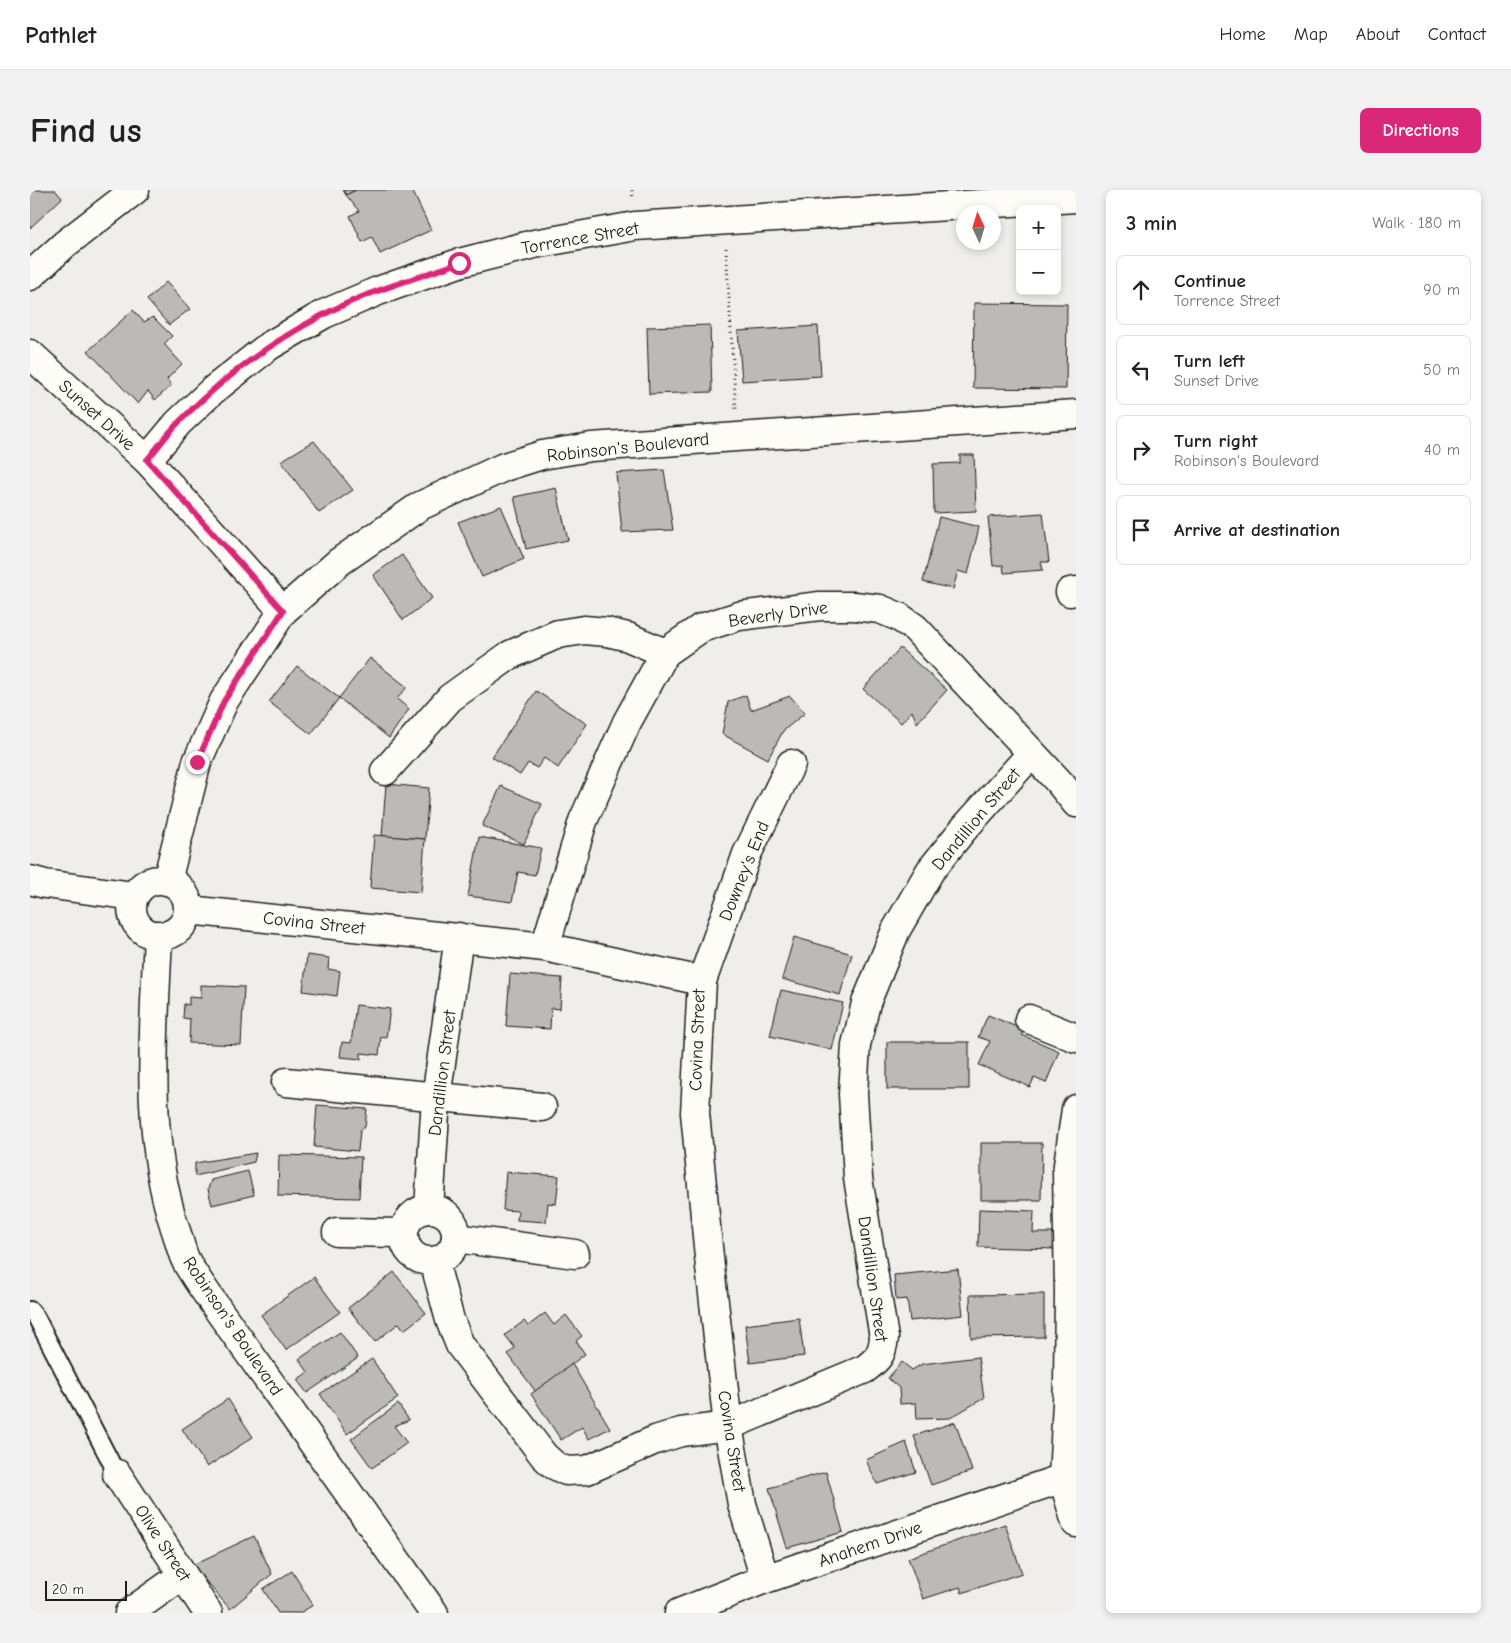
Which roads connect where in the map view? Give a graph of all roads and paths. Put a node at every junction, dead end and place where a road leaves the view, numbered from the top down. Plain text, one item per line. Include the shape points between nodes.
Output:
1 (135, 190) edge
2 (1076, 198) edge
3 (724, 220) junction
4 (30, 276) edge
5 (30, 354) edge
6 (1076, 414) edge
7 (737, 437) junction
8 (147, 460) junction
9 (283, 611) junction
10 (665, 653) junction
11 (1031, 754) junction
12 (791, 764) dead end
13 (385, 771) dead end
14 (1071, 786) edge
15 (30, 880) edge
16 (167, 881) junction
17 (134, 896) junction
18 (188, 910) junction
19 (158, 935) junction
20 (459, 938) junction
21 (545, 947) junction
22 (702, 981) junction
23 (1029, 1019) dead end
24 (1076, 1038) edge
25 (286, 1082) dead end
26 (436, 1098) junction
27 (542, 1107) dead end
28 (1076, 1108) edge
29 (429, 1209) junction
30 (337, 1232) dead end
31 (403, 1233) junction
32 (456, 1238) junction
33 (574, 1254) dead end
34 (434, 1261) junction
35 (30, 1310) edge
36 (728, 1426) junction
37 (117, 1474) joint
38 (1063, 1478) junction
39 (1076, 1523) edge
40 (184, 1575) junction
41 (765, 1579) junction
42 (129, 1613) edge
43 (208, 1613) edge
44 (434, 1613) edge
45 (678, 1613) edge

1 - 4 street via 65,244
2 - 3 street, Torrence Street
3 - 7 path
3 - 8 street, Torrence Street via 635,226 534,244 459,263 378,291 324,314 269,346 212,391 178,423
5 - 8 street, Sunset Drive
6 - 7 street, Robinson's Boulevard
7 - 9 street, Robinson's Boulevard via 591,447 542,455 504,467 420,506 338,562
8 - 9 street, Sunset Drive
9 - 16 street, Robinson's Boulevard via 224,701 197,762
10 - 11 street, Beverly Drive via 701,628 739,616 820,606 880,609 915,628
10 - 13 street via 628,637 606,632 584,630 558,634 510,655 450,698
10 - 21 street, Beverly Drive via 627,722 583,821
11 - 14 street, Beverly Drive
11 - 36 street, Dandillion Street via 930,871 896,930 864,1012 856,1045 853,1094 858,1178 882,1320 883,1351 865,1370
12 - 22 street, Downey's End via 747,854
15 - 17 street
16 - 17 street via 148,882
16 - 18 street via 174,883 184,894
17 - 19 street via 134,919 144,930
18 - 19 street via 182,926 167,935
18 - 20 street, Covina Street
19 - 44 street, Robinson's Boulevard via 154,1119 168,1205 186,1260
20 - 21 street, Covina Street
20 - 26 street, Dandillion Street
21 - 22 street, Covina Street
22 - 36 street, Covina Street via 695,1113
23 - 24 street
25 - 26 street
26 - 27 street
26 - 29 street, Dandillion Street
28 - 38 street via 1067,1172 1068,1384
29 - 31 street via 412,1216
29 - 32 street via 440,1211 449,1218
30 - 31 street
31 - 34 street via 405,1245 412,1255 422,1261
32 - 33 street
32 - 34 street via 449,1253
34 - 36 street, Dandillion Street via 460,1345 554,1465 566,1471 587,1470 655,1440 681,1432
35 - 37 lane
36 - 41 street, Covina Street via 742,1504
37 - 40 street, Olive Street
38 - 39 street
38 - 41 street, Anahem Drive
40 - 42 street
40 - 43 street, Olive Street
41 - 45 street, Anahem Drive

